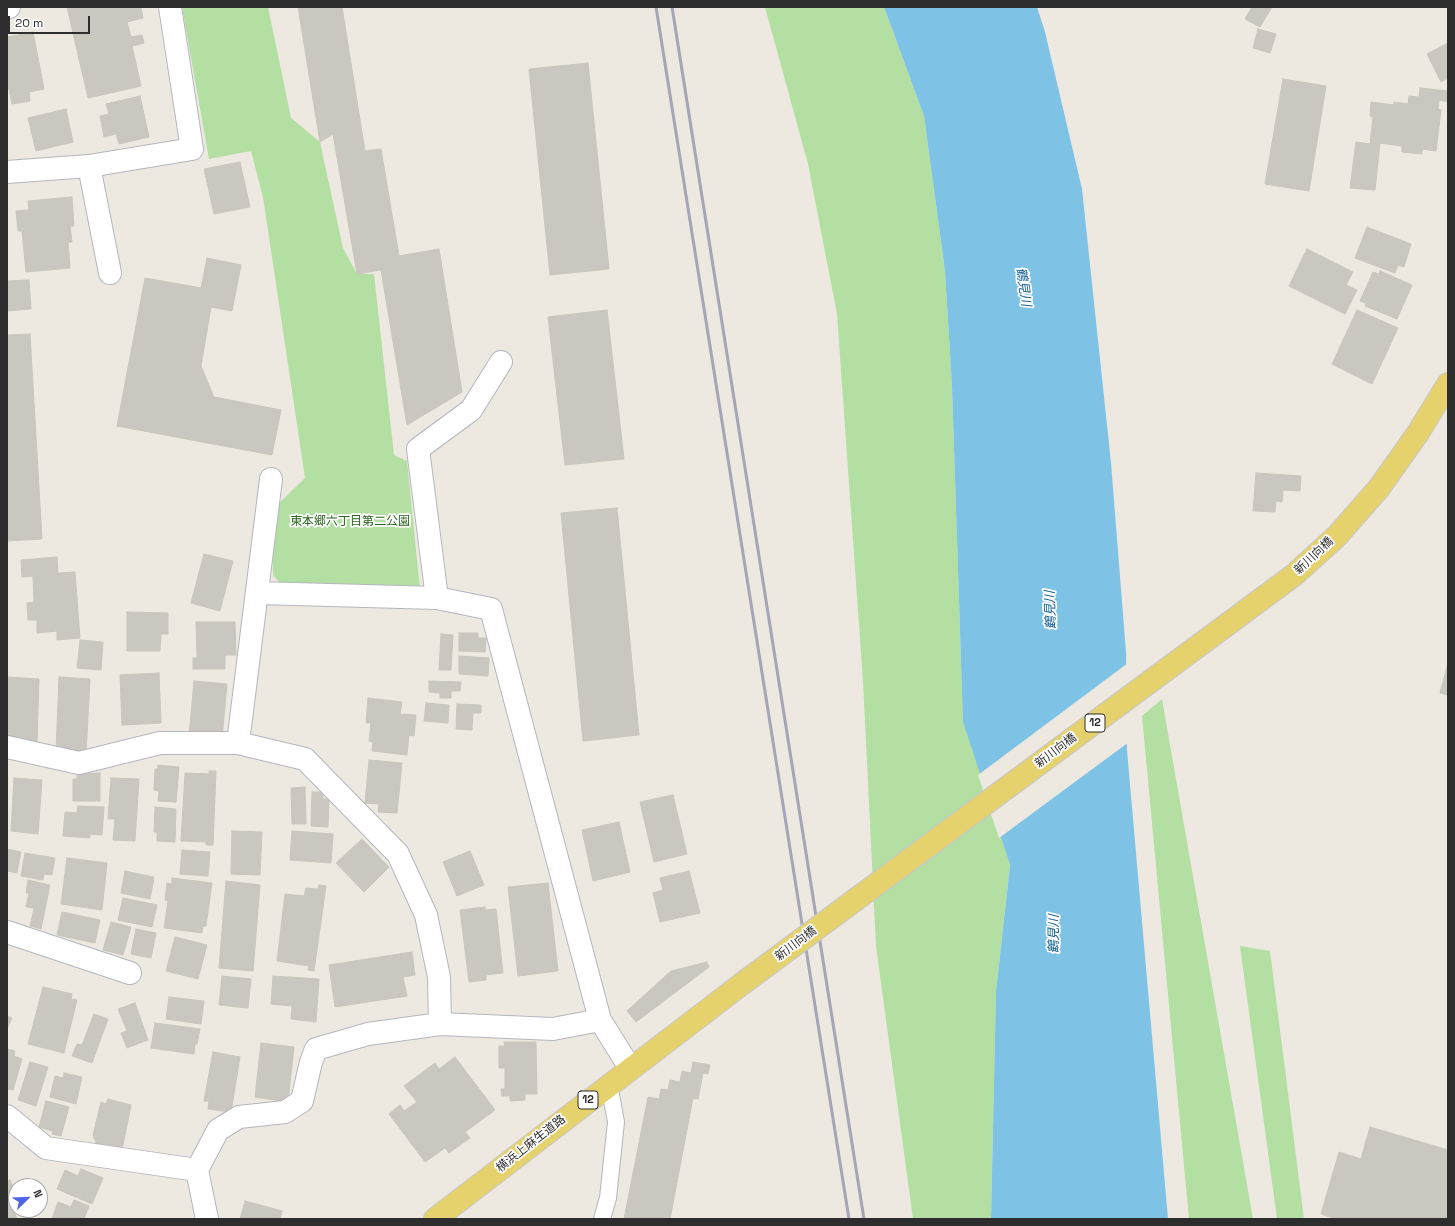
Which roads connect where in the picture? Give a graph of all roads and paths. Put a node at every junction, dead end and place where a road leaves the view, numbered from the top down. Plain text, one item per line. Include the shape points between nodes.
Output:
1 (170, 7) edge
2 (89, 166) junction
3 (7, 172) edge
4 (110, 273) dead end
5 (501, 362) dead end
6 (1448, 384) edge
7 (271, 478) dead end
8 (258, 593) junction
9 (437, 598) junction
10 (238, 743) junction
11 (7, 747) edge
12 (7, 932) edge
13 (130, 973) dead end
14 (743, 983) joint
15 (600, 1020) junction
16 (440, 1024) junction
17 (630, 1068) junction
18 (609, 1084) junction
19 (7, 1116) edge
20 (197, 1170) junction
21 (207, 1219) edge
22 (435, 1219) edge
23 (602, 1219) edge

1 - 2 street via 192,149
2 - 3 street
2 - 4 street
5 - 9 street via 471,410 418,449
6 - 14 main road, 新川向橋 / 12, bridge via 1418,433 1379,488 1337,536 1294,575
7 - 8 street
8 - 9 street
8 - 10 street
9 - 15 street via 491,609
10 - 11 street via 160,743 79,763
10 - 16 street via 305,759 398,854 426,915 439,977
12 - 13 street
14 - 17 main road, 横浜上麻生道路 / 12
15 - 16 street via 553,1029
15 - 17 street
16 - 20 street via 368,1034 316,1049 310,1062 302,1101 285,1112 239,1117 218,1130
17 - 18 main road, 横浜上麻生道路 / 12
18 - 22 main road, 横浜上麻生道路 / 12
18 - 23 lane via 616,1122 608,1198
19 - 20 street via 46,1148
20 - 21 street

